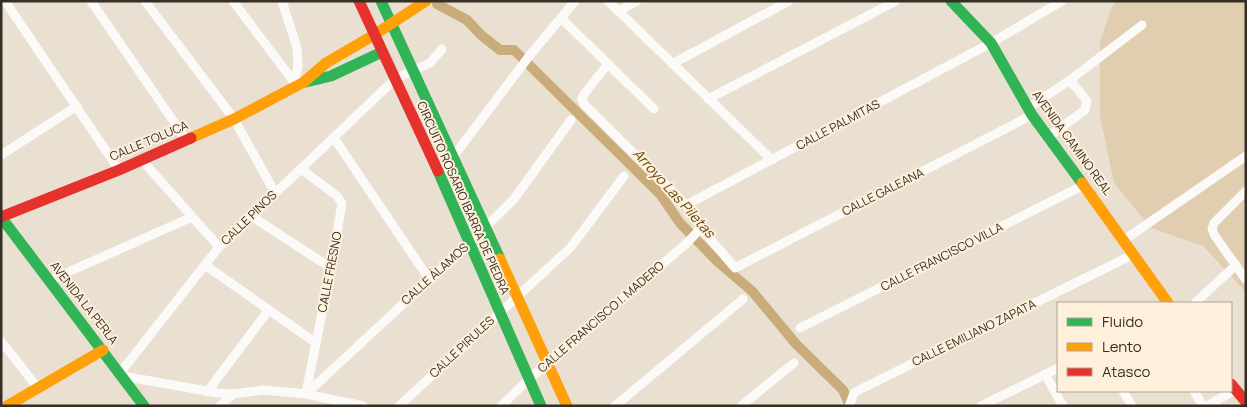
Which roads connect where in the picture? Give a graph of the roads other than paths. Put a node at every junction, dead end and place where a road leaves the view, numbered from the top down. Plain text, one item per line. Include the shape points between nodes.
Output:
1 (5, 1) edge
2 (91, 1) edge
3 (145, 1) edge
4 (233, 1) edge
5 (282, 1) edge
6 (359, 1) edge
7 (381, 1) edge
8 (426, 1) edge
9 (575, 1) edge
10 (608, 1) edge
11 (637, 1) edge
12 (789, 1) edge
13 (896, 1) edge
14 (951, 1) edge
15 (1062, 1) edge
16 (1049, 4) edge
17 (618, 11) junction
18 (561, 18) junction
19 (391, 24) junction
20 (1142, 25) dead end
21 (374, 35) junction
22 (990, 43) junction
23 (442, 49) dead end
24 (382, 52) junction
25 (608, 64) junction
26 (672, 64) junction
27 (414, 70) junction
28 (394, 79) junction
29 (1070, 80) junction
30 (298, 83) junction
31 (708, 99) junction
32 (77, 106) junction
33 (654, 109) dead end
34 (1030, 111) junction
35 (234, 119) junction
36 (571, 120) dead end
37 (1048, 137) junction
38 (334, 138) junction
39 (187, 141) junction
40 (1, 155) edge
41 (454, 156) junction
42 (1246, 156) edge
43 (142, 160) junction
44 (772, 160) junction
45 (301, 169) junction
46 (119, 170) junction
47 (440, 174) junction
48 (624, 176) dead end
49 (1084, 185) junction
50 (1246, 191) edge
51 (275, 194) junction
52 (686, 205) junction
53 (252, 216) junction
54 (1, 217) edge
55 (192, 217) junction
56 (485, 227) junction
57 (699, 230) junction
58 (1124, 240) junction
59 (469, 243) junction
60 (219, 247) junction
61 (1134, 254) junction
62 (205, 265) junction
63 (1236, 265) junction
64 (331, 268) junction
65 (429, 279) junction
66 (48, 280) junction
67 (1246, 280) edge
68 (517, 296) junction
69 (743, 299) dead end
70 (1167, 302) edge
71 (1196, 302) edge
72 (268, 311) junction
73 (499, 313) junction
74 (800, 328) dead end
75 (1, 340) edge
76 (316, 343) junction
77 (103, 350) junction
78 (547, 363) junction
79 (794, 364) dead end
80 (1057, 368) edge
81 (121, 374) junction
82 (1045, 374) junction
83 (528, 379) junction
84 (37, 387) junction
85 (1233, 387) edge
86 (207, 392) junction
87 (1124, 392) edge
88 (1195, 392) edge
89 (1226, 392) edge
90 (234, 394) junction
91 (306, 394) junction
92 (20, 402) edge
93 (1246, 402) edge
94 (346, 405) edge
95 (983, 405) edge
96 (7, 406) edge
97 (144, 406) edge
98 (220, 406) edge
99 (363, 406) edge
100 (400, 406) edge
101 (502, 406) edge
102 (541, 406) edge
103 (567, 406) edge
104 (616, 406) edge
105 (741, 406) edge
106 (849, 406) edge
107 (1063, 406) edge
108 (1132, 406) edge
109 (1205, 406) edge

1 - 32 street
2 - 39 street
3 - 35 street
4 - 30 street
5 - 30 street via 297,48
6 - 21 main road, CIRCUITO ROSARIO IBARRA DE PIEDRA
7 - 19 main road
8 - 19 main road, CALLE TOLUCA
9 - 18 street
10 - 17 street
11 - 17 street
12 - 26 street
13 - 31 street
14 - 22 main road, AVENIDA CAMINO REAL
15 - 16 street, CALLE PALMITAS
16 - 22 street, CALLE PALMITAS
17 - 26 street
18 - 25 street
18 - 41 street
19 - 21 main road, CALLE TOLUCA
19 - 27 main road
20 - 29 street, CALLE GALEANA
21 - 24 main road, CIRCUITO ROSARIO IBARRA DE PIEDRA
21 - 30 main road, CALLE TOLUCA
22 - 34 main road, AVENIDA CAMINO REAL
22 - 44 street, CALLE PALMITAS
23 - 27 street via 430,63
24 - 28 main road, CIRCUITO ROSARIO IBARRA DE PIEDRA
24 - 30 main road, CALLE TOLUCA via 331,76
25 - 33 street
25 - 52 street via 584,94 584,104
26 - 31 street
27 - 28 street
27 - 41 main road
28 - 38 street, CALLE PINOS
28 - 47 main road, CIRCUITO ROSARIO IBARRA DE PIEDRA
29 - 34 street, CALLE GALEANA
29 - 37 street via 1087,101 1087,106
30 - 35 main road, CALLE TOLUCA
31 - 44 street
32 - 40 street
32 - 46 street
34 - 37 main road, AVENIDA CAMINO REAL
34 - 57 street, CALLE GALEANA via 735,268
35 - 39 main road, CALLE TOLUCA
35 - 51 street
36 - 56 street, CALLE ÁLAMOS via 514,199
37 - 49 main road, AVENIDA CAMINO REAL
38 - 45 street, CALLE PINOS
38 - 65 street
39 - 43 main road, CALLE TOLUCA
41 - 47 street
41 - 56 main road
42 - 58 street
43 - 46 main road, CALLE TOLUCA
43 - 55 street
44 - 52 street, CALLE PALMITAS
45 - 51 street, CALLE PINOS
45 - 64 street, CALLE FRESNO via 338,196 342,204
46 - 54 main road, CALLE TOLUCA
47 - 59 main road, CIRCUITO ROSARIO IBARRA DE PIEDRA
48 - 68 street, CALLE PIRULES via 570,247
49 - 58 main road, AVENIDA CAMINO REAL
49 - 74 street, CALLE FRANCISCO VILLA
50 - 63 street via 1212,228
51 - 53 street, CALLE PINOS
52 - 57 street
53 - 60 street, CALLE PINOS
53 - 64 street
54 - 66 main road, AVENIDA LA PERLA
55 - 60 street
55 - 66 street
56 - 59 street, CALLE ÁLAMOS
56 - 68 main road
57 - 78 street, CALLE FRANCISCO I. MADERO
58 - 61 main road, AVENIDA CAMINO REAL
59 - 65 street, CALLE ÁLAMOS
59 - 73 main road, CIRCUITO ROSARIO IBARRA DE PIEDRA
60 - 62 street, CALLE PINOS
61 - 70 main road, AVENIDA CAMINO REAL
61 - 106 street, CALLE EMILIANO ZAPATA via 854,393
62 - 72 street
62 - 81 street, CALLE PINOS
63 - 67 street
63 - 71 street
64 - 76 street, CALLE FRESNO
65 - 91 street, CALLE ÁLAMOS
66 - 77 main road, AVENIDA LA PERLA
68 - 73 street, CALLE PIRULES
68 - 78 main road
69 - 104 street
72 - 76 street
72 - 86 street
73 - 83 main road, CIRCUITO ROSARIO IBARRA DE PIEDRA
73 - 100 street, CALLE PIRULES
75 - 84 street
76 - 91 street, CALLE FRESNO
77 - 81 main road, AVENIDA LA PERLA
77 - 84 main road
78 - 83 street, CALLE FRANCISCO I. MADERO
78 - 103 main road
79 - 105 street
80 - 82 street
81 - 86 street
81 - 97 main road, AVENIDA LA PERLA
82 - 95 street
82 - 107 street
83 - 101 street, CALLE FRANCISCO I. MADERO
83 - 102 main road, CIRCUITO ROSARIO IBARRA DE PIEDRA
84 - 92 main road
85 - 93 main road
86 - 90 street
87 - 108 street
88 - 109 street
89 - 109 street
90 - 91 street via 263,390
90 - 98 street
91 - 94 street
92 - 96 main road
94 - 99 street

